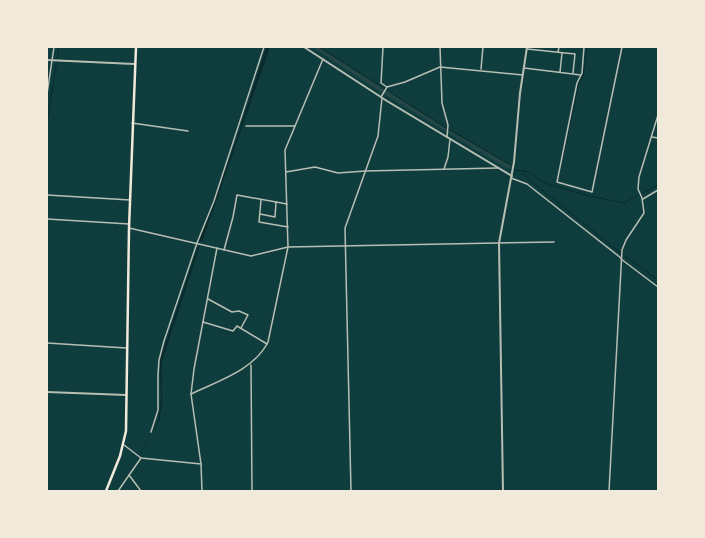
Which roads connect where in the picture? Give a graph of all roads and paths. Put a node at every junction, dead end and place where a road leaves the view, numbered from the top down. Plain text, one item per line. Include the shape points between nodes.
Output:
1 (54, 47) edge
2 (136, 47) edge
3 (264, 47) edge
4 (304, 47) edge
5 (383, 47) edge
6 (440, 47) edge
7 (483, 47) edge
8 (559, 47) edge
9 (584, 47) edge
10 (622, 47) edge
11 (527, 48) edge
12 (558, 52) junction
13 (562, 52) junction
14 (323, 59) junction
15 (47, 60) edge
16 (52, 61) junction
17 (134, 64) junction
18 (440, 67) junction
19 (524, 68) junction
20 (480, 70) junction
21 (560, 72) junction
22 (573, 74) junction
23 (523, 75) junction
24 (581, 75) junction
25 (387, 87) junction
26 (47, 94) edge
27 (383, 95) junction
28 (658, 115) edge
29 (132, 123) junction
30 (246, 126) dead end
31 (295, 126) junction
32 (188, 131) dead end
33 (448, 137) junction
34 (652, 137) junction
35 (658, 138) edge
36 (498, 168) junction
37 (444, 169) junction
38 (365, 171) junction
39 (286, 172) junction
40 (512, 177) junction
41 (658, 190) edge
42 (47, 195) edge
43 (642, 199) junction
44 (130, 200) junction
45 (261, 200) junction
46 (276, 202) junction
47 (287, 204) junction
48 (260, 214) junction
49 (47, 219) edge
50 (129, 226) junction
51 (288, 228) junction
52 (554, 242) dead end
53 (197, 243) junction
54 (499, 243) junction
55 (346, 246) junction
56 (288, 247) junction
57 (217, 248) junction
58 (224, 250) junction
59 (621, 258) junction
60 (658, 287) edge
61 (208, 299) junction
62 (203, 322) junction
63 (241, 328) junction
64 (47, 343) edge
65 (267, 344) junction
66 (126, 348) junction
67 (251, 364) junction
68 (47, 392) edge
69 (191, 394) junction
70 (126, 395) junction
71 (151, 432) dead end
72 (123, 444) junction
73 (141, 458) junction
74 (201, 464) junction
75 (129, 475) junction
76 (106, 491) edge
77 (118, 491) edge
78 (141, 491) edge
79 (202, 491) edge
80 (252, 491) edge
81 (351, 491) edge
82 (503, 491) edge
83 (609, 491) edge

1 - 16 street
2 - 17 main road
3 - 53 street via 214,201
4 - 14 street
5 - 25 street via 381,83
6 - 18 street
7 - 20 street
8 - 12 street
9 - 24 street
10 - 24 street via 592,192 558,182 577,83
11 - 12 street
11 - 19 street
12 - 13 street
13 - 21 street
13 - 22 street via 575,54
14 - 27 street
14 - 31 street
15 - 16 street
16 - 17 street
16 - 26 street
17 - 29 main road
18 - 20 street
18 - 25 street
18 - 33 street via 442,103 448,125
19 - 21 street
19 - 23 street
20 - 23 street
21 - 22 street
22 - 24 street
23 - 40 street
25 - 27 street
27 - 33 street
27 - 38 street via 378,136
28 - 34 street
29 - 32 street
29 - 44 main road
30 - 31 street
31 - 39 street via 285,150
33 - 36 street
33 - 37 street via 448,157
34 - 35 street
34 - 43 street via 640,173 638,189
36 - 37 street
36 - 40 street
37 - 38 street
38 - 39 street via 338,173 315,166
38 - 55 street via 345,224
39 - 47 street
40 - 54 street
40 - 59 street via 527,184
41 - 43 street
42 - 44 street
43 - 59 street via 644,213 626,240
44 - 50 main road
45 - 46 street
45 - 48 street
45 - 58 street via 236,195
46 - 47 street
46 - 48 street via 275,217
47 - 51 street
48 - 51 street via 259,222
49 - 50 street
50 - 53 street
50 - 66 main road
51 - 56 street
52 - 54 street
53 - 57 street
53 - 71 street via 159,360 158,410
54 - 55 street
54 - 82 street
55 - 56 street
55 - 81 street
56 - 58 street via 251,256
56 - 65 street
57 - 58 street
57 - 61 street
59 - 60 street
59 - 83 street
61 - 62 street
61 - 63 street via 232,312 248,315
62 - 63 street via 234,331 237,326
62 - 69 street
63 - 65 street
64 - 66 street
65 - 67 street
66 - 70 main road
67 - 69 street
67 - 80 street
68 - 70 street
69 - 74 street
70 - 72 main road via 126,431
72 - 73 street
72 - 76 main road
73 - 74 street
73 - 75 street
74 - 79 street
75 - 77 street
75 - 78 street

